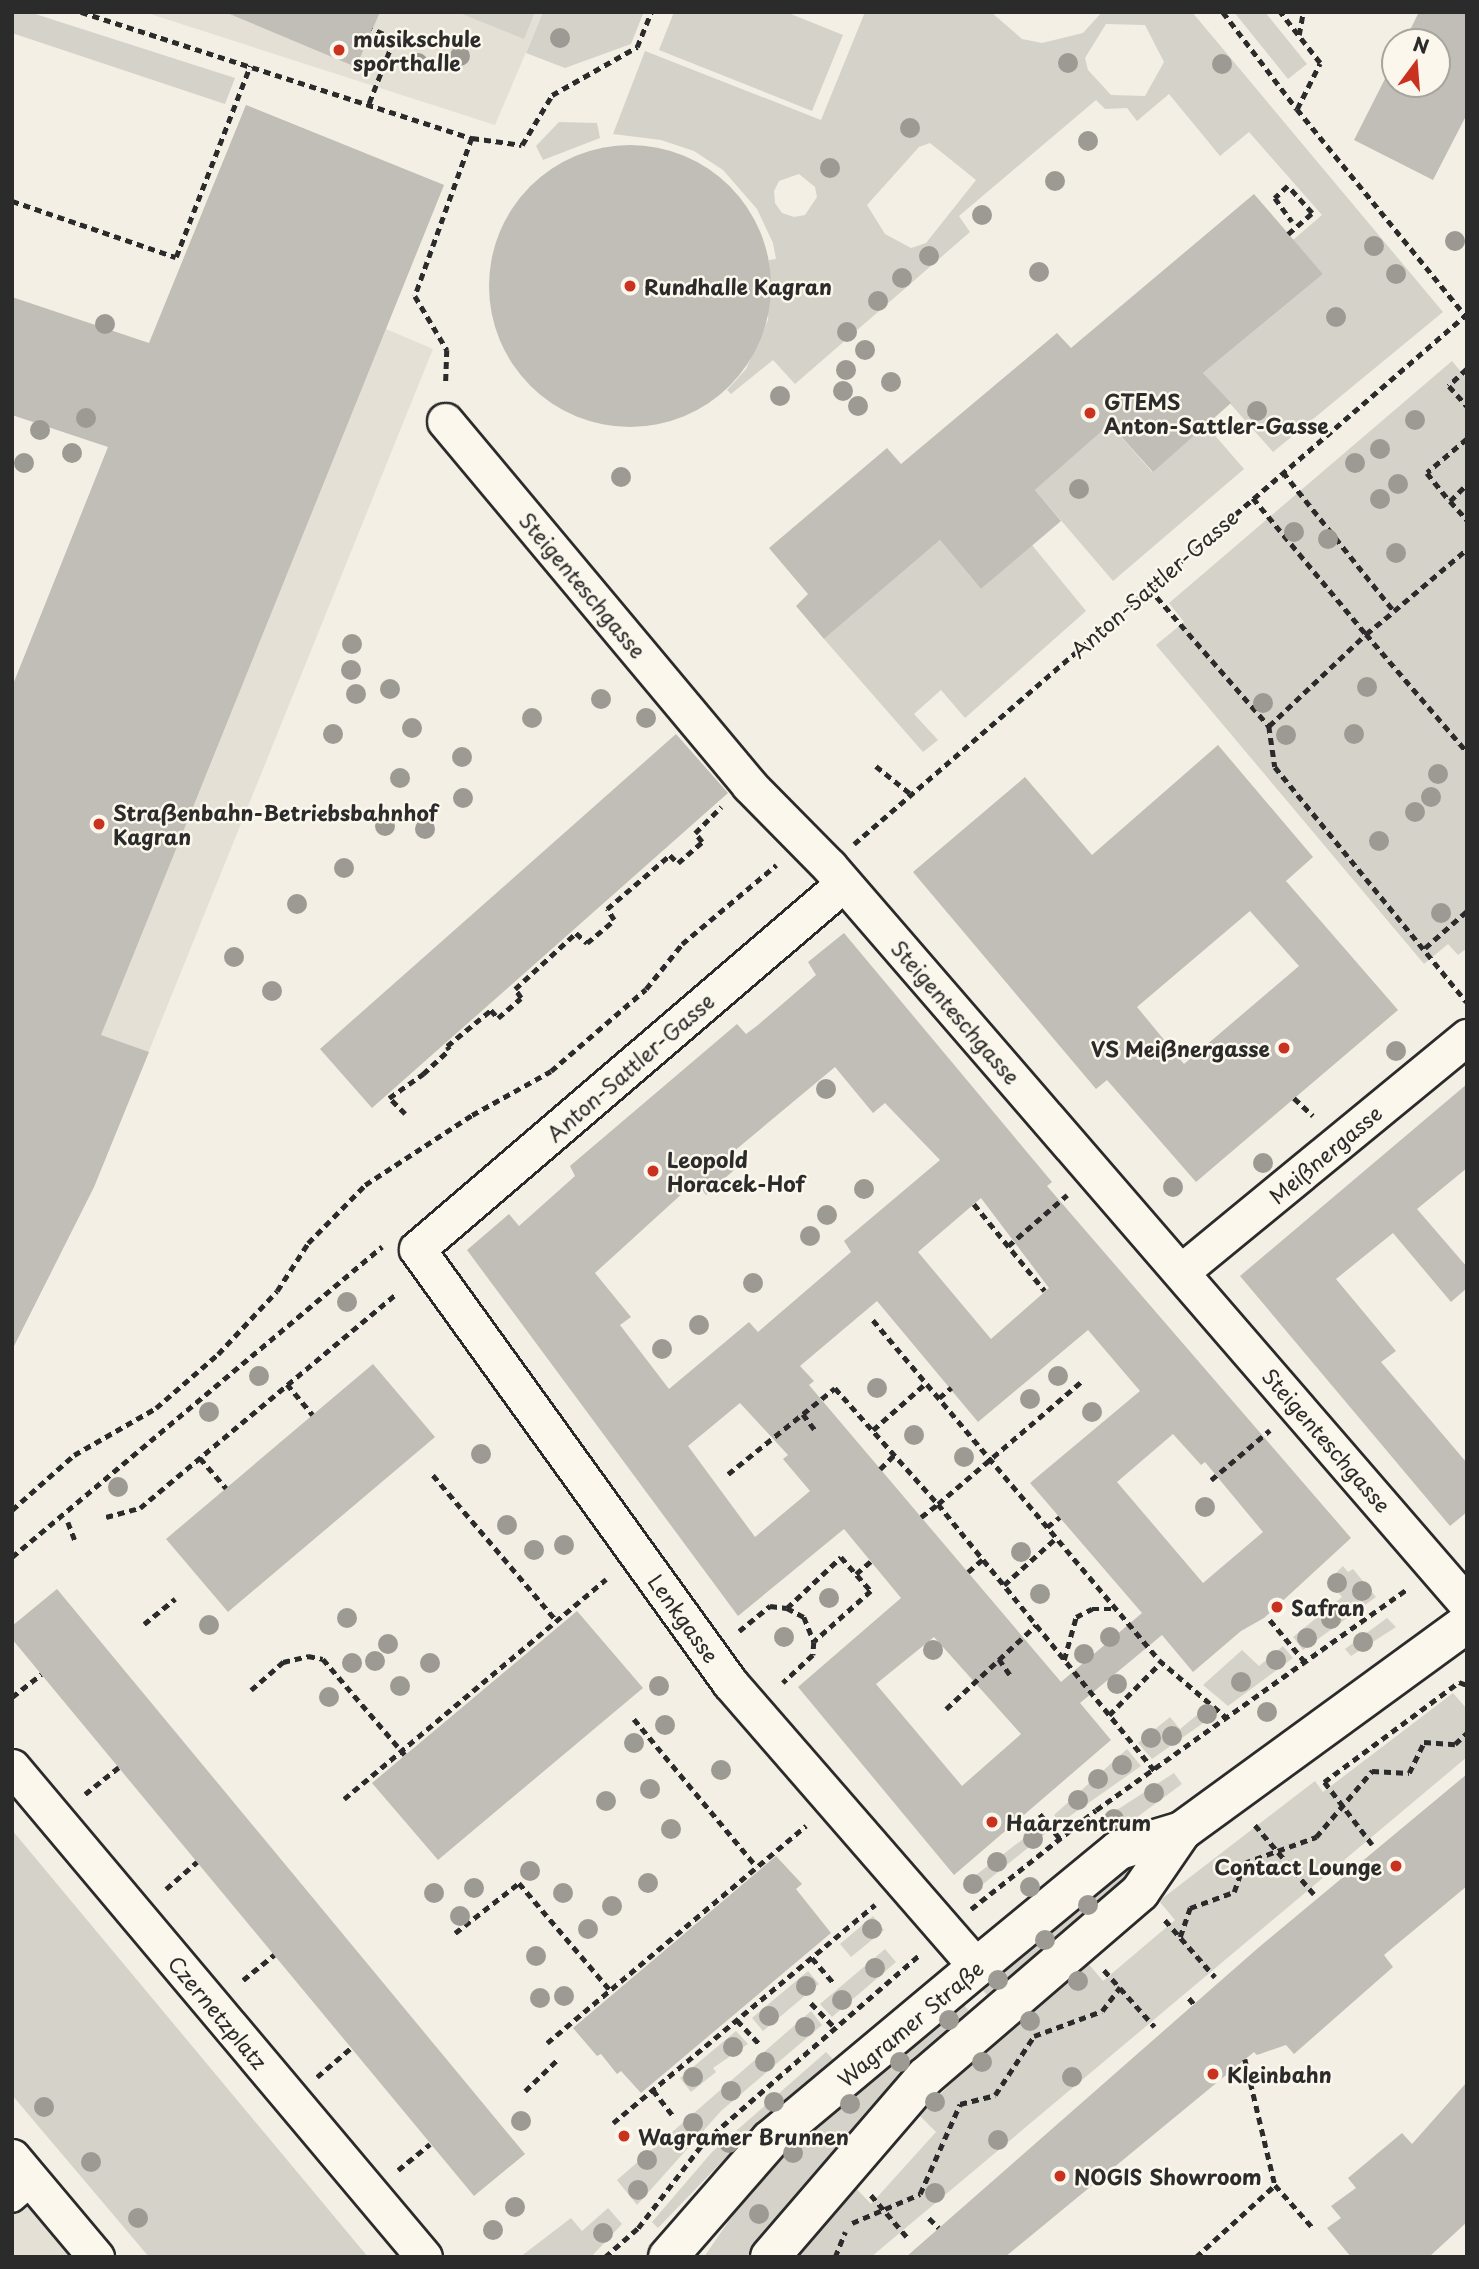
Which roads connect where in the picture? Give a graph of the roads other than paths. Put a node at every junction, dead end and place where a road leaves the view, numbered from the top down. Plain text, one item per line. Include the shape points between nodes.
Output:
1 (445, 421) road end
2 (844, 884) junction
3 (1467, 1037) edge
4 (417, 1249) joint
5 (1182, 1271) junction
6 (1467, 1604) edge
7 (1467, 1623) edge
8 (12, 1768) edge
9 (1182, 1831) junction
10 (977, 1967) junction
11 (19, 2179) edge
12 (96, 2257) edge
13 (424, 2257) edge
14 (668, 2257) edge
15 (770, 2257) edge

1 - 2 street, Steigenteschgasse via 749,785
2 - 4 street, Anton-Sattler-Gasse
2 - 5 street, Steigenteschgasse
3 - 5 street, Meißnergasse
4 - 10 street, Lenkgasse via 730,1683
5 - 6 street, Steigenteschgasse
7 - 9 main road, Wagramer Straße
8 - 13 street, Czernetzplatz
9 - 10 main road, Wagramer Straße via 1119,1850
9 - 15 main road, Wagramer Straße via 1140,1892 925,2077
10 - 14 main road, Wagramer Straße via 770,2140
11 - 12 street

